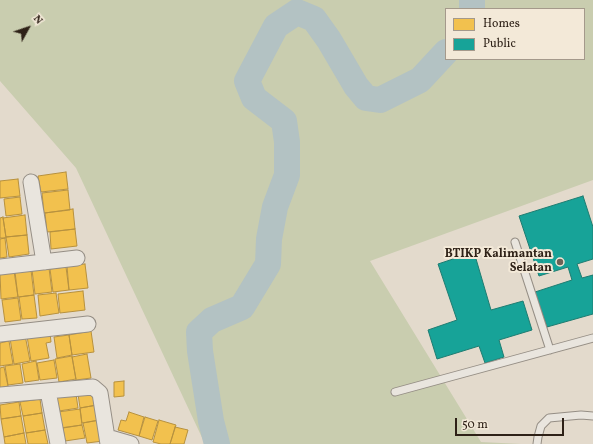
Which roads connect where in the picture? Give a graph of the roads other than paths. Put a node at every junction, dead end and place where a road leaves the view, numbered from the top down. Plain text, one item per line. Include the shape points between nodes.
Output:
1 (31, 182) dead end
2 (515, 242) dead end
3 (77, 258) dead end
4 (44, 262) junction
5 (0, 267) edge
6 (88, 324) dead end
7 (0, 334) edge
8 (593, 338) edge
9 (550, 350) junction
10 (48, 391) junction
11 (395, 392) dead end
12 (0, 395) edge
13 (593, 416) edge
14 (107, 440) edge
15 (58, 444) edge
16 (130, 444) edge
17 (537, 444) edge

1 - 4 street
2 - 9 lane
3 - 4 street
4 - 5 street
6 - 7 street
8 - 9 lane
9 - 11 lane
10 - 12 street
10 - 14 street via 81,387 97,389 100,393
10 - 15 street
13 - 17 lane via 549,418 541,426
14 - 16 street

